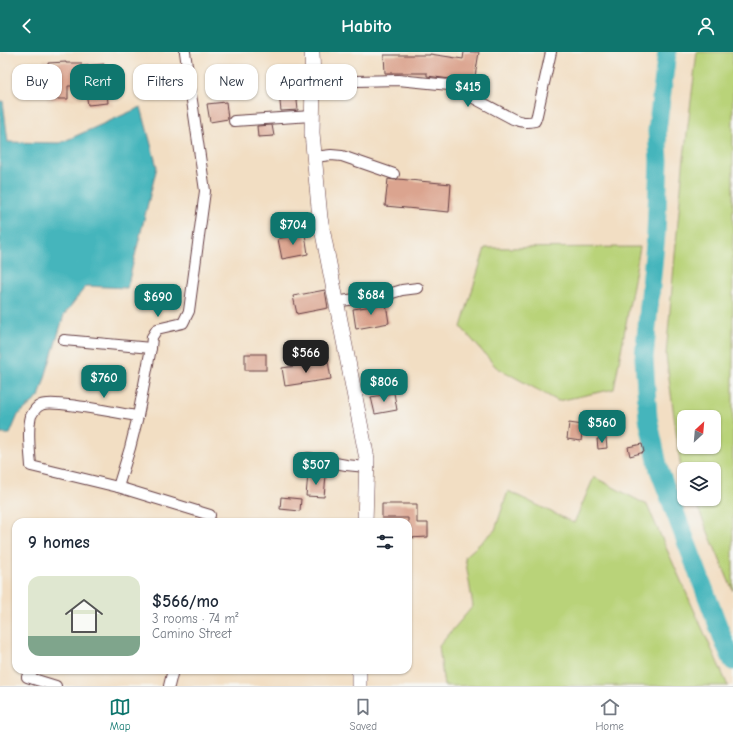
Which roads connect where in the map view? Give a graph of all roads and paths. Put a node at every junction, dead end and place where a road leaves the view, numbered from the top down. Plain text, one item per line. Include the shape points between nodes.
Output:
1 (185, 52) edge
2 (312, 52) edge
3 (551, 52) edge
4 (312, 64) edge
5 (357, 81) edge
6 (312, 100) edge
7 (312, 116) junction
8 (234, 121) dead end
9 (314, 157) junction
10 (394, 174) dead end
11 (418, 288) dead end
12 (336, 302) junction
13 (64, 340) dead end
14 (151, 348) junction
15 (138, 416) junction
16 (308, 458) dead end
17 (366, 467) junction
18 (118, 487) junction
19 (209, 518) edge
20 (365, 518) edge
21 (172, 674) edge
22 (359, 674) edge
23 (27, 677) dead end
24 (56, 686) edge
25 (168, 686) edge
26 (359, 686) edge

1 - 14 street via 205,191 204,202 189,311 183,323 157,329 152,337
2 - 4 main road
3 - 5 street via 537,116 534,121 529,122 513,120 449,85 398,80
6 - 7 main road
7 - 8 street
7 - 9 main road
9 - 10 street via 342,156
9 - 12 main road via 320,218
11 - 12 street
12 - 17 main road via 367,459
13 - 14 street
14 - 15 street
15 - 18 street
15 - 18 street via 51,403 36,407 32,416 31,466
16 - 17 street
17 - 20 main road
18 - 19 street via 210,515
21 - 25 street
22 - 26 main road
23 - 24 street

